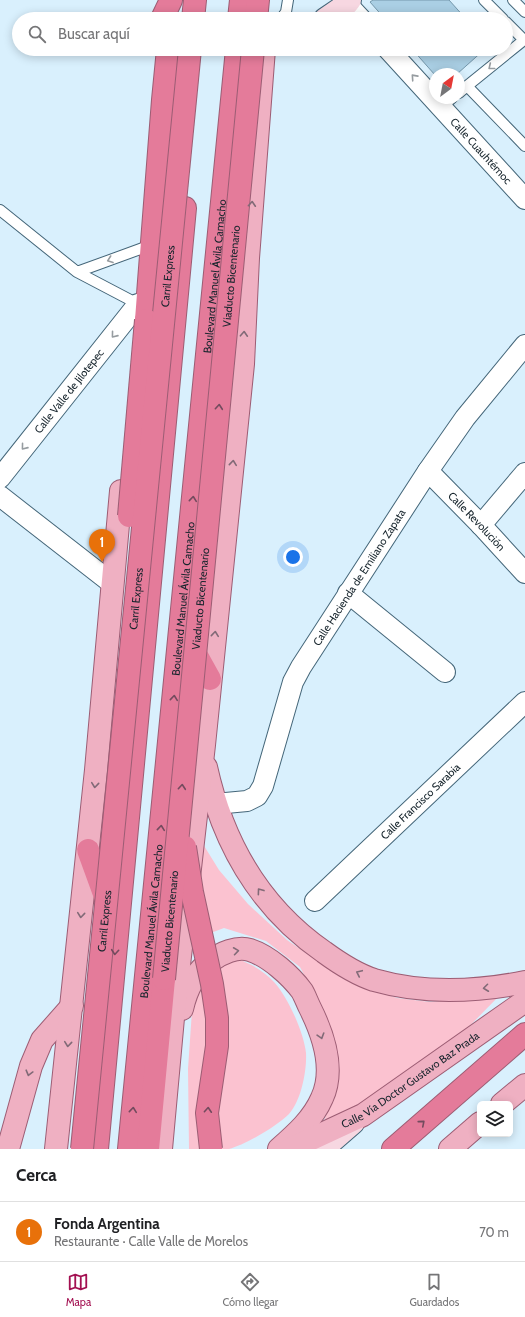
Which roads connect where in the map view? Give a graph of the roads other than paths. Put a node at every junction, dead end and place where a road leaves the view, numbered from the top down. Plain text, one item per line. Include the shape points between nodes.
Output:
1 (163, 0) edge
2 (172, 0) edge
3 (195, 0) edge
4 (205, 0) edge
5 (241, 0) edge
6 (258, 0) edge
7 (268, 0) edge
8 (288, 0) edge
9 (484, 0) edge
10 (513, 0) edge
11 (353, 8) edge
12 (162, 12) edge
13 (165, 12) edge
14 (171, 12) edge
15 (194, 12) edge
16 (204, 12) edge
17 (240, 12) edge
18 (257, 12) edge
19 (267, 12) edge
20 (286, 12) edge
21 (343, 12) edge
22 (496, 12) edge
23 (525, 12) edge
24 (513, 29) edge
25 (524, 40) edge
26 (513, 49) edge
27 (157, 56) edge
28 (167, 56) edge
29 (189, 56) edge
30 (199, 56) edge
31 (236, 56) edge
32 (252, 56) edge
33 (396, 56) edge
34 (504, 56) edge
35 (263, 59) edge
36 (467, 86) joint
37 (429, 87) edge
38 (448, 104) edge
39 (231, 118) junction
40 (525, 146) edge
41 (525, 199) edge
42 (0, 210) edge
43 (143, 248) junction
44 (77, 272) junction
45 (138, 304) junction
46 (525, 345) edge
47 (428, 470) junction
48 (525, 473) edge
49 (0, 478) edge
50 (0, 496) edge
51 (481, 525) junction
52 (525, 573) edge
53 (113, 584) junction
54 (348, 593) junction
55 (181, 628) junction
56 (445, 672) dead end
57 (210, 679) junction
58 (525, 702) edge
59 (204, 745) junction
60 (216, 804) junction
61 (180, 814) junction
62 (88, 850) junction
63 (315, 901) dead end
64 (118, 930) junction
65 (525, 982) edge
66 (525, 1001) edge
67 (72, 1006) junction
68 (525, 1034) edge
69 (169, 1059) junction
70 (525, 1085) edge
71 (506, 1101) edge
72 (363, 1114) junction
73 (477, 1126) edge
74 (156, 1148) edge
75 (8, 1149) edge
76 (56, 1149) edge
77 (72, 1149) edge
78 (82, 1149) edge
79 (97, 1149) edge
80 (129, 1149) edge
81 (211, 1149) edge
82 (279, 1149) edge
83 (290, 1149) edge
84 (323, 1149) edge
85 (393, 1149) edge
86 (450, 1149) edge

1 - 12 main road
2 - 13 highway
2 - 14 highway
3 - 15 highway
4 - 16 highway
5 - 17 highway
6 - 18 highway
7 - 19 main road
8 - 20 lane
9 - 22 lane
10 - 23 lane
11 - 21 main road
24 - 25 lane
25 -> 26 lane
27 - 43 main road
28 - 77 highway, bridge via 118,647 107,810
29 - 78 highway, Carril Express, bridge
30 - 64 highway
31 - 39 highway, Boulevard Manuel Ávila Camacho
61 -> 32 highway, Viaducto Bicentenario, bridge
37 -> 33 street, Calle Cuauhtémoc
34 -> 36 lane
35 - 39 highway
57 -> 35 main road via 243,364
36 - 40 lane
38 - 41 street, Calle Cuauhtémoc
55 -> 39 highway, Boulevard Manuel Ávila Camacho
42 - 44 lane
43 -> 44 lane
43 - 45 main road
44 - 45 lane
45 -> 49 street, Calle Valle de Jilotepec
45 - 53 main road
46 - 47 street, Calle Hacienda de Emiliano Zapata via 465,418
47 - 51 street, Calle Revolución
47 - 54 street, Calle Hacienda de Emiliano Zapata
48 - 51 street
50 - 53 street
51 - 52 street, Calle Revolución
53 -> 62 main road
54 - 56 street
54 - 60 street, Calle Hacienda de Emiliano Zapata via 293,682 263,786 257,796 247,801
55 - 57 highway
80 -> 55 highway, Boulevard Manuel Ávila Camacho
57 - 59 main road
58 - 63 street, Calle Francisco Sarabia
59 - 60 main road via 206,768
59 - 69 main road
65 -> 60 main road via 483,989 442,991 374,980 343,966 289,925 260,892 237,855
61 - 74 highway, Viaducto Bicentenario, bridge
81 -> 61 highway, bridge via 207,1113 217,1046 217,1018 192,892
62 - 64 highway
62 -> 67 main road
64 -> 79 highway
66 - 72 main road, Calle Vía Doctor Gustavo Baz Prada
67 -> 75 main road via 42,1040 31,1066
67 -> 76 main road
85 -> 68 highway
69 - 74 main road
69 -> 82 main road via 185,997 192,982 205,965 220,954 250,950 285,972 302,992 316,1021 327,1061 327,1077 322,1098 311,1117 298,1133
70 - 71 main road
72 - 83 main road, Calle Vía Doctor Gustavo Baz Prada
72 - 84 main road
73 - 86 main road

